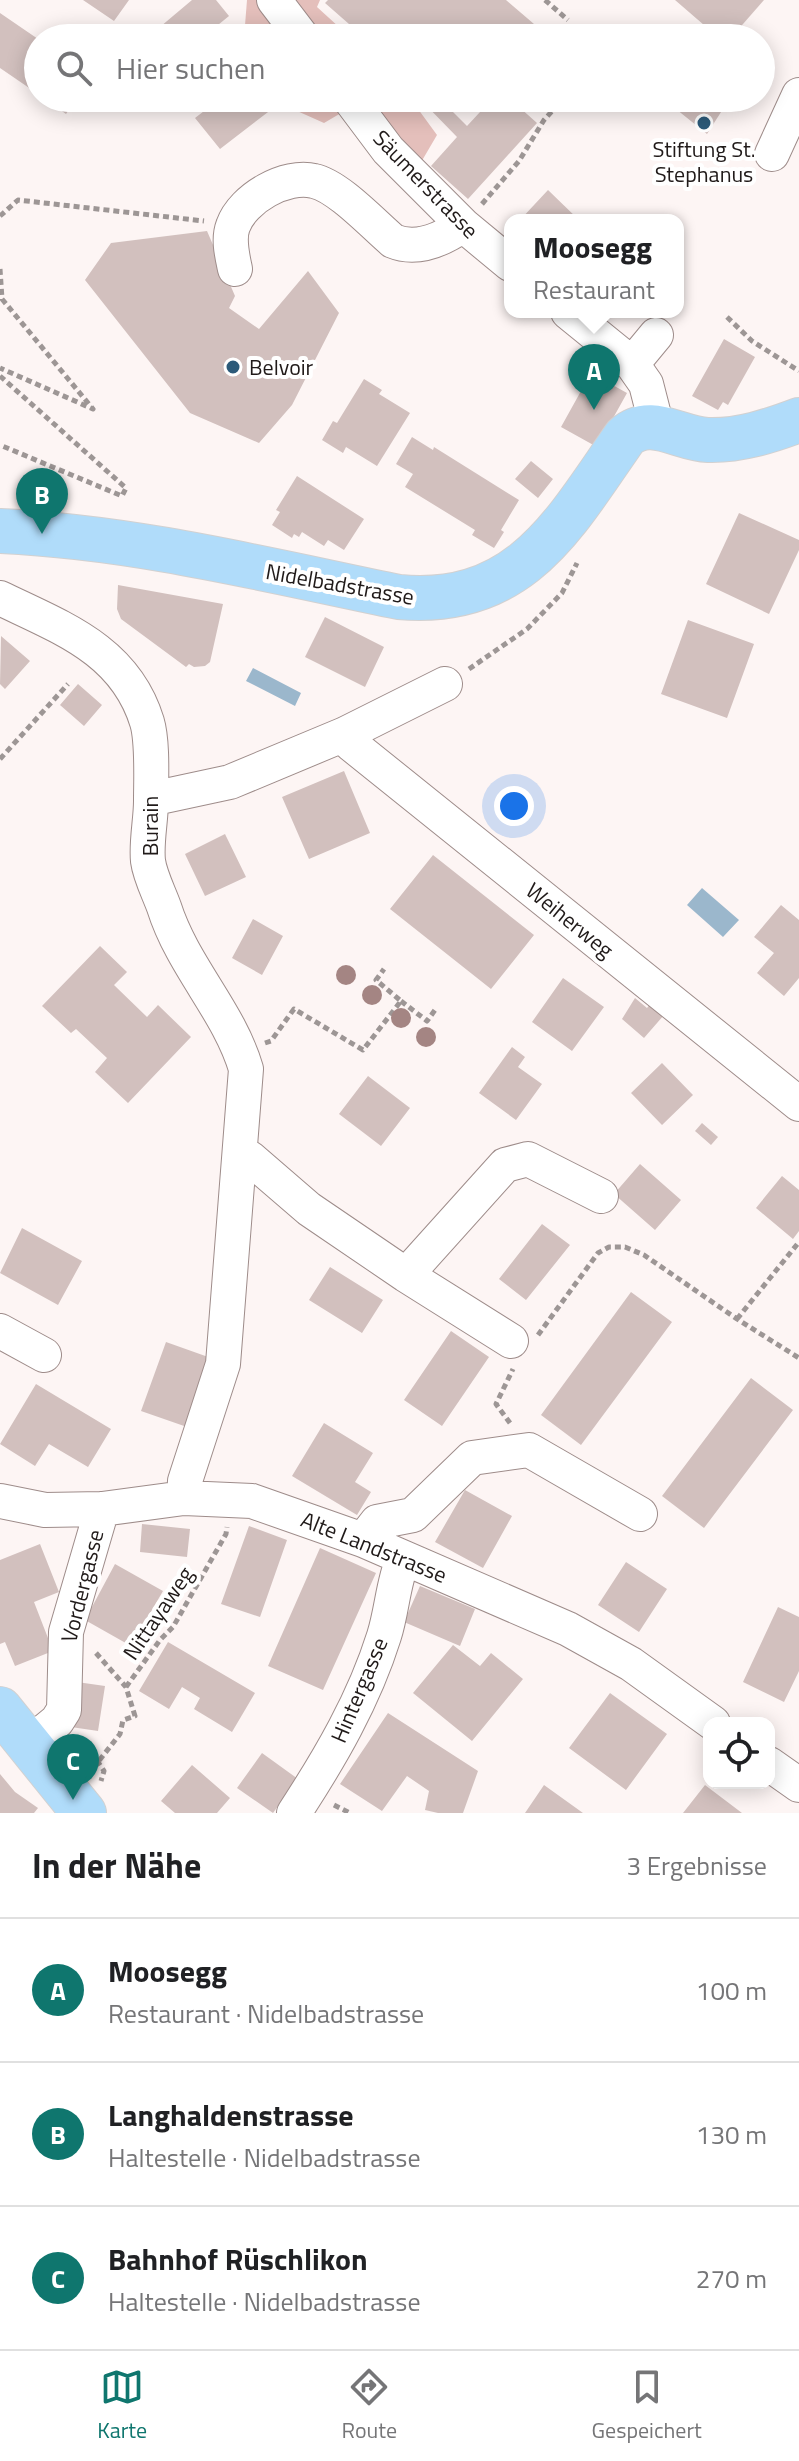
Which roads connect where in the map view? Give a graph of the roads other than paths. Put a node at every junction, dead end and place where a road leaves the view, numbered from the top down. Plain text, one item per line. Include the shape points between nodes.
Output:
1 (274, 0) edge
2 (292, 24) edge
3 (799, 95) edge
4 (360, 112) edge
5 (772, 154) dead end
6 (463, 225) junction
7 (504, 259) edge
8 (235, 269) dead end
9 (575, 318) edge
10 (656, 335) dead end
11 (632, 364) junction
12 (799, 420) edge
13 (657, 427) junction
14 (0, 531) edge
15 (0, 598) edge
16 (445, 684) road end
17 (345, 734) junction
18 (151, 799) junction
19 (799, 1104) edge
20 (240, 1156) junction
21 (601, 1196) dead end
22 (406, 1275) junction
23 (0, 1331) edge
24 (521, 1349) road end
25 (44, 1355) dead end
26 (184, 1498) junction
27 (0, 1501) edge
28 (102, 1509) junction
29 (640, 1514) dead end
30 (363, 1540) junction
31 (403, 1559) junction
32 (0, 1709) edge
33 (705, 1717) edge
34 (29, 1744) junction
35 (775, 1768) edge
36 (799, 1785) edge
37 (84, 1813) edge
38 (294, 1813) edge

1 - 2 street
3 - 5 street
4 - 6 street, Säumerstrasse via 388,150
6 - 7 street, Säumerstrasse
6 - 8 street via 449,235 405,246 333,190 316,181 294,179 248,203 233,226
9 - 11 street
10 - 11 street
11 - 13 street via 646,384
12 - 13 main road via 738,438 706,440
13 - 14 main road, Nidelbadstrasse via 645,426 625,437 579,506 536,554 500,580 467,593 399,597 175,552
15 - 18 street, Burain via 93,647 131,684 148,725
16 - 17 street
17 - 18 street via 230,782
17 - 19 street, Weiherweg
18 - 20 street, Burain via 148,862 168,922 238,1043 246,1069
20 - 22 street via 250,1158 309,1209
20 - 26 street, Burain via 223,1364
21 - 22 street via 528,1159 505,1165
22 - 24 street
23 - 25 street
26 - 28 street, Alte Landstrasse
26 - 30 street, Alte Landstrasse via 252,1501
27 - 28 street, Alte Landstrasse via 45,1510
28 - 34 street, Vordergasse via 66,1632 64,1710
29 - 30 street via 529,1450 472,1458 413,1515 377,1522
30 - 31 street, Alte Landstrasse
31 - 33 street, Alte Landstrasse via 568,1629 631,1664
31 - 38 street, Hintergasse via 384,1636 354,1710
32 - 34 main road
34 - 37 main road
35 - 36 street

